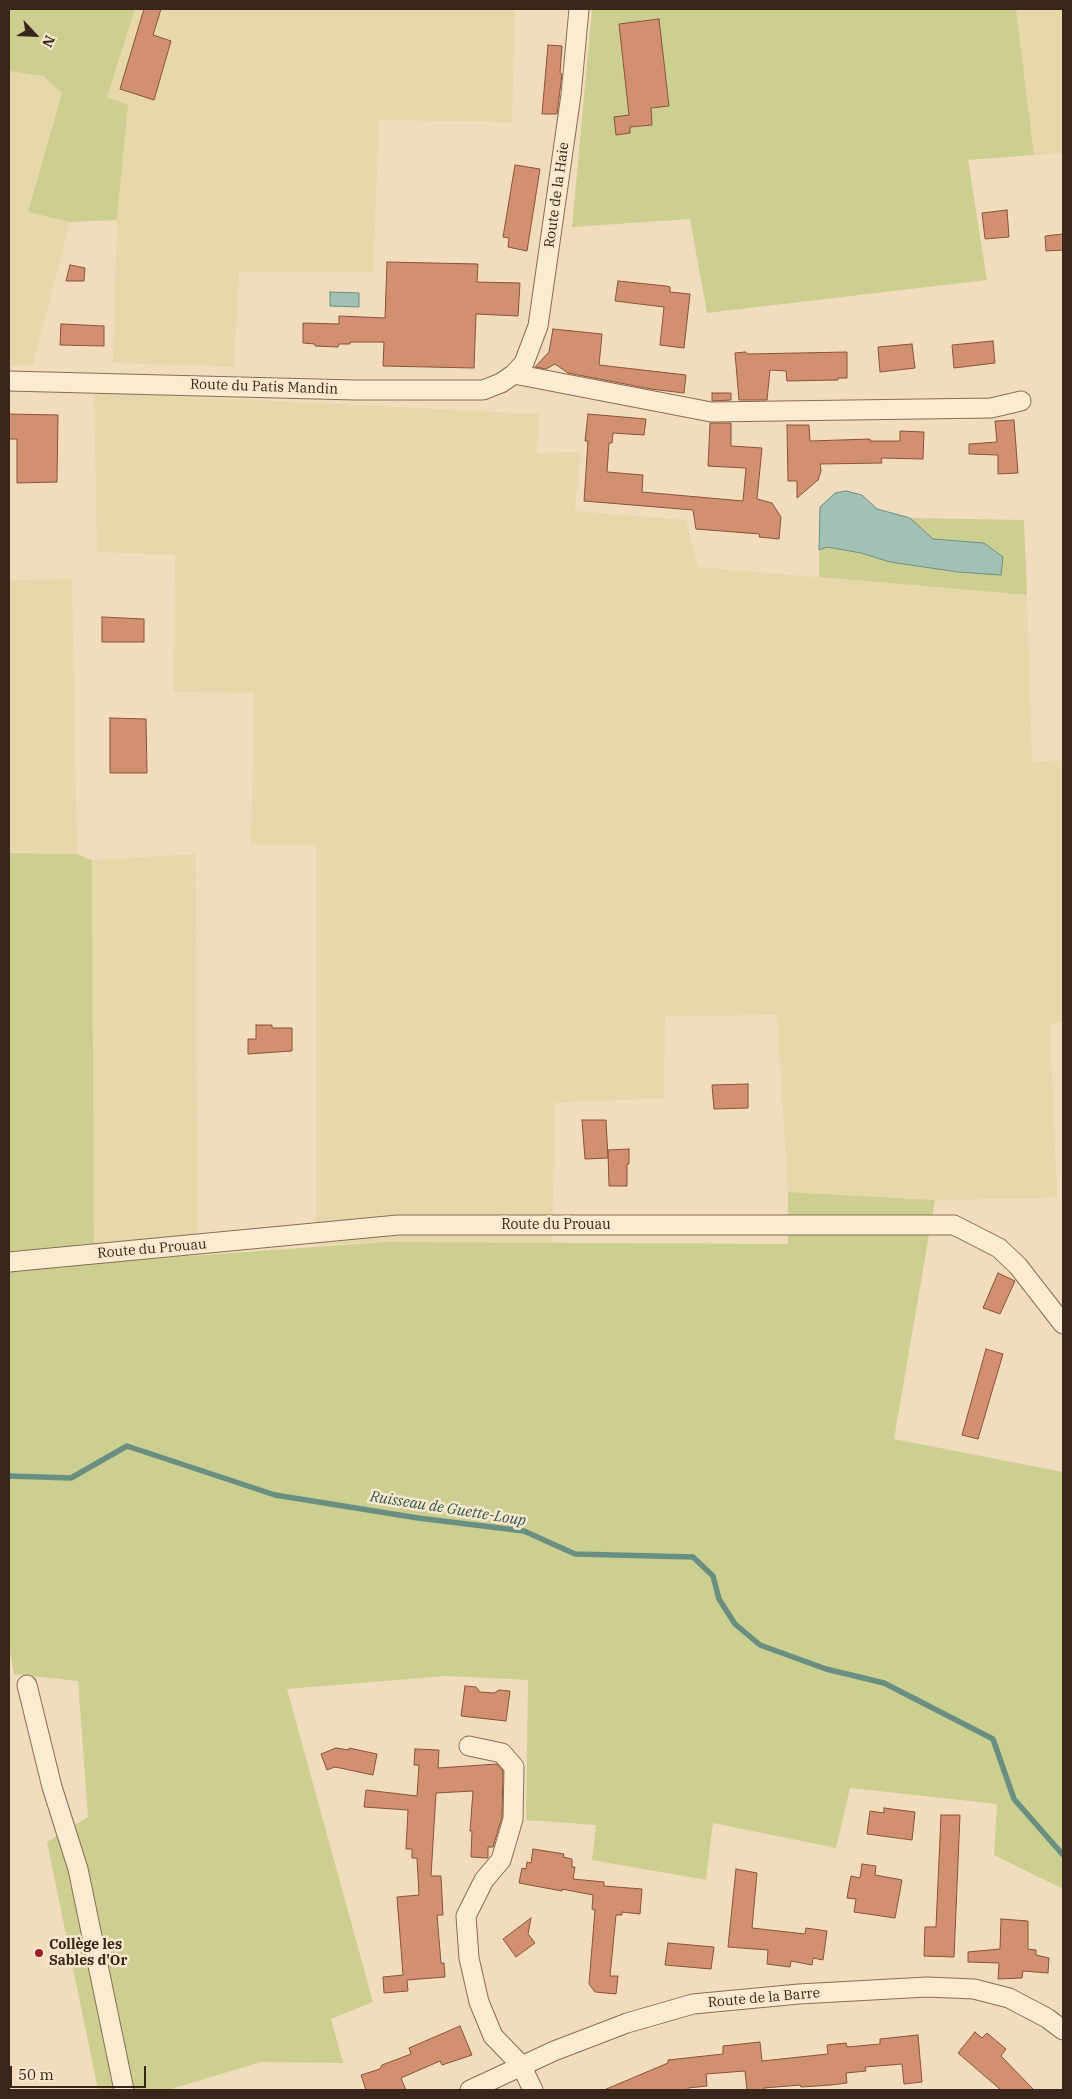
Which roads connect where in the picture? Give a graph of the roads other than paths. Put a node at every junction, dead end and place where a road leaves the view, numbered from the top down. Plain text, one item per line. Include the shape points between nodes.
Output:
1 (579, 9) edge
2 (514, 374) junction
3 (9, 381) edge
4 (1021, 401) dead end
5 (9, 1262) edge
6 (1063, 1324) edge
7 (27, 1685) dead end
8 (469, 1746) dead end
9 (1063, 2030) edge
10 (521, 2065) junction
11 (124, 2090) edge
12 (470, 2090) edge
13 (533, 2090) edge

1 - 2 street, Route de la Haie via 571,95 538,326 524,363
2 - 3 street, Route du Patis Mandin via 483,390
2 - 4 street via 711,412 991,408
5 - 6 street, Route du Prouau via 398,1226 954,1225 999,1248 1018,1266
7 - 11 street via 52,1787 78,1870
8 - 10 street via 502,1753 514,1767 512,1819 501,1860 484,1880 466,1916 469,1958 479,2002 493,2036
9 - 10 street, Route de la Barre via 1009,1998 974,1989 927,1987 798,1994 693,2004 627,2023
10 - 12 street, Route de la Barre
10 - 13 street

